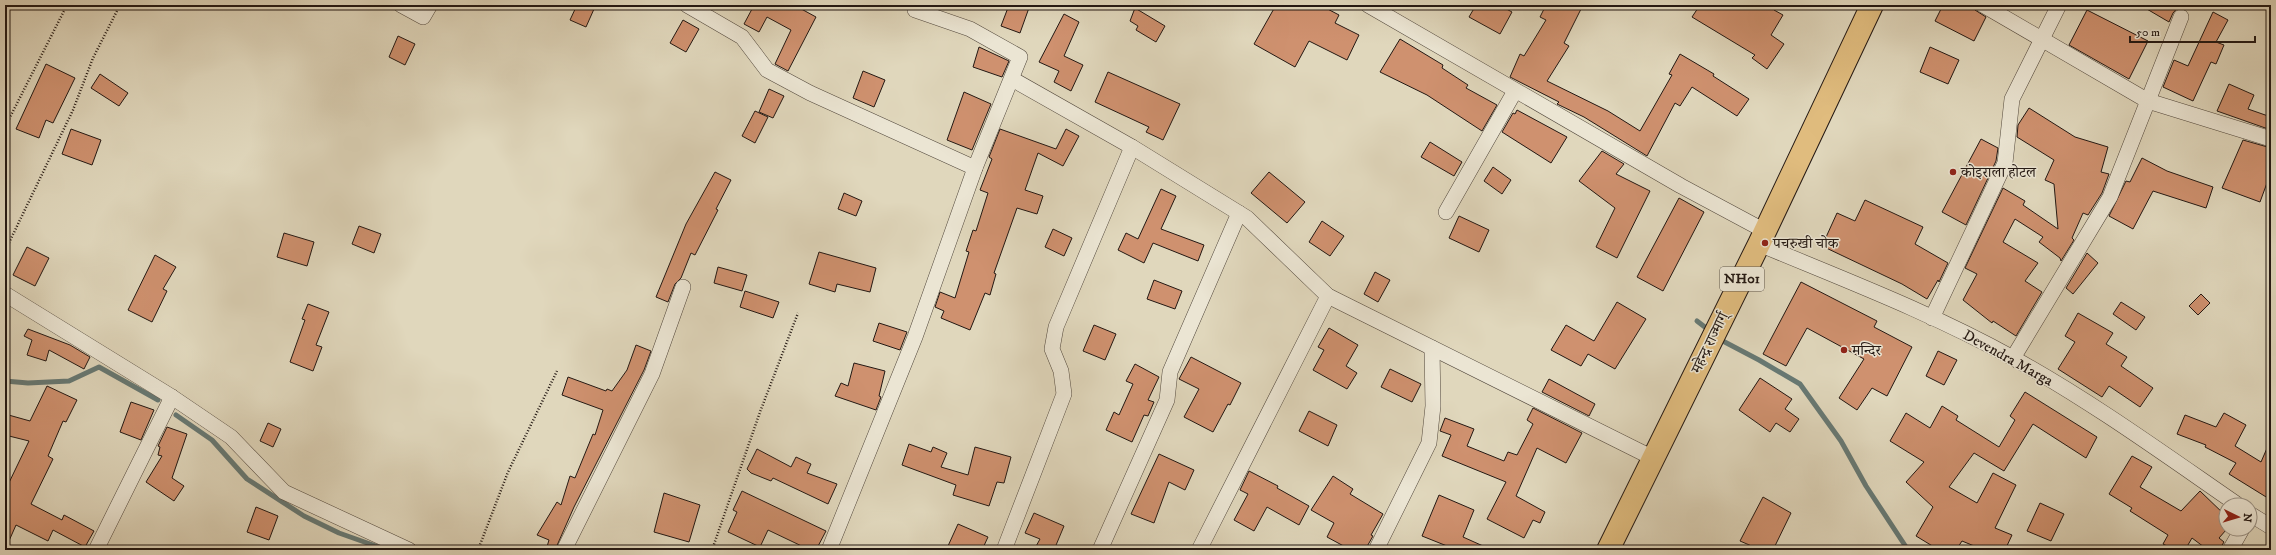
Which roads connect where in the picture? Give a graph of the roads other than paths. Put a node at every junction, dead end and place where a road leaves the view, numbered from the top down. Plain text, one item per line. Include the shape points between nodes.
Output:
1 (401, 5) edge
2 (430, 5) edge
3 (687, 5) edge
4 (1368, 5) edge
5 (1872, 5) edge
6 (1982, 5) edge
7 (2059, 5) edge
8 (915, 10) dead end
9 (2181, 17) dead end
10 (2041, 38) junction
11 (1012, 79) junction
12 (1515, 91) junction
13 (2148, 101) junction
14 (2271, 139) edge
15 (1132, 146) junction
16 (975, 168) junction
17 (1446, 212) dead end
18 (1239, 213) junction
19 (1762, 238) junction
20 (683, 286) dead end
21 (5, 294) edge
22 (1328, 296) junction
23 (1932, 318) junction
24 (1432, 348) junction
25 (2013, 358) junction
26 (172, 397) junction
27 (1653, 458) junction
28 (2226, 497) edge
29 (2258, 519) edge
30 (2271, 527) edge
31 (2237, 537) edge
32 (96, 550) edge
33 (409, 550) edge
34 (564, 550) edge
35 (829, 550) edge
36 (1004, 550) edge
37 (1100, 550) edge
38 (1199, 550) edge
39 (1376, 550) edge
40 (1608, 550) edge
41 (2230, 550) edge

1 - 2 street via 423,18
3 - 16 street via 742,37 767,70 810,93
4 - 12 street, Devendra Marga
5 - 19 highway, महेन्द्र राज्मार्ग् / NH01
6 - 10 street
7 - 10 street
8 - 11 street via 970,30 1020,56
9 - 13 street
10 - 13 street
10 - 23 street via 2012,99 2005,163
11 - 15 street
11 - 16 street
12 - 17 street
12 - 19 street, Devendra Marga via 1681,186
13 - 14 street
13 - 25 street via 2110,197
15 - 18 street
15 - 36 street via 1056,327 1052,349 1061,371 1064,394
16 - 35 street via 916,337
18 - 22 street
18 - 37 street via 1170,372 1167,400
19 - 23 street, Devendra Marga
19 - 27 highway, महेन्द्र राज्मार्ग् / NH01
20 - 34 street via 652,374
21 - 26 street
22 - 24 street
22 - 38 street
23 - 25 street, Devendra Marga
24 - 27 street
24 - 39 street via 1433,406 1428,443
25 - 28 street, Devendra Marga via 2137,435
26 - 32 street
26 - 33 street via 231,437 284,492
27 - 40 highway, महेन्द्र राज्मार्ग् / NH01
29 - 30 street
31 - 41 street

